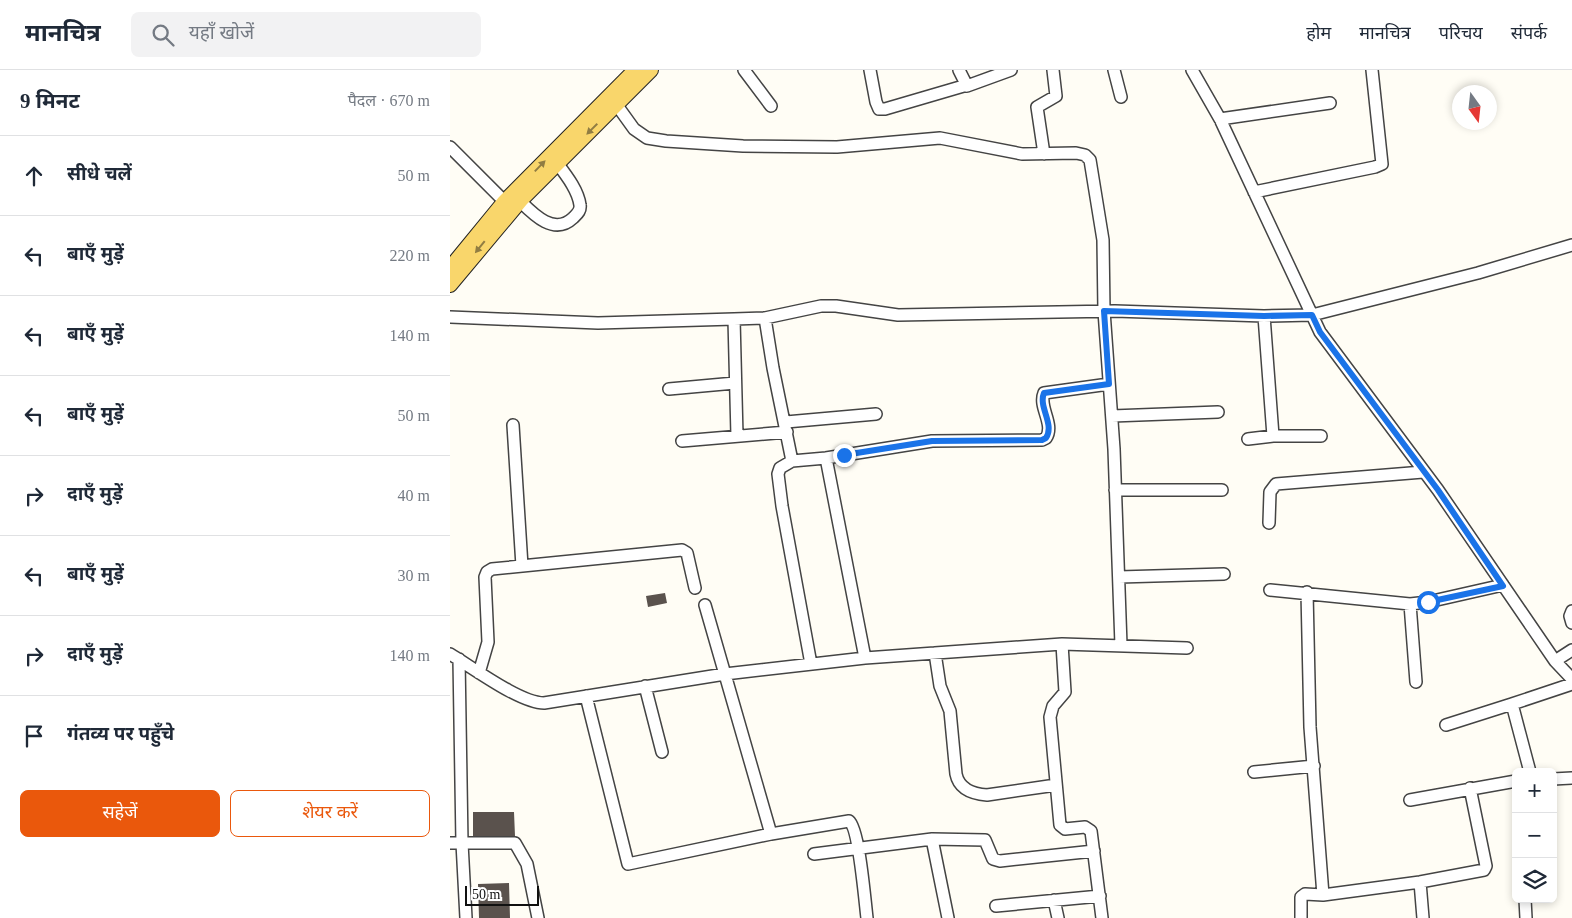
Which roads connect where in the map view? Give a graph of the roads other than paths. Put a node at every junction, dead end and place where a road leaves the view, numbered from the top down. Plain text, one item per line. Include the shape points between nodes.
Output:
1 (651, 70) edge
2 (744, 70) edge
3 (870, 70) edge
4 (960, 70) edge
5 (1011, 70) edge
6 (1053, 70) edge
7 (1114, 70) edge
8 (1192, 70) edge
9 (1372, 70) edge
10 (633, 74) edge
11 (967, 85) junction
12 (1121, 97) dead end
13 (1330, 103) dead end
14 (616, 104) junction
15 (770, 106) dead end
16 (1220, 119) junction
17 (450, 147) edge
18 (1044, 154) junction
19 (558, 164) junction
20 (1254, 192) junction
21 (512, 204) junction
22 (1572, 245) edge
23 (450, 268) edge
24 (450, 285) edge
25 (1104, 311) junction
26 (1312, 315) junction
27 (1264, 316) junction
28 (450, 317) edge
29 (765, 318) junction
30 (734, 319) junction
31 (735, 384) junction
32 (1109, 384) junction
33 (669, 389) dead end
34 (1218, 412) dead end
35 (876, 414) dead end
36 (1112, 416) junction
37 (513, 425) dead end
38 (786, 427) junction
39 (737, 436) junction
40 (1273, 436) junction
41 (1321, 436) dead end
42 (1248, 439) dead end
43 (682, 441) dead end
44 (826, 458) junction
45 (792, 461) junction
46 (1423, 472) junction
47 (1115, 490) junction
48 (1222, 490) dead end
49 (1270, 523) dead end
50 (522, 566) junction
51 (1224, 574) dead end
52 (1119, 577) junction
53 (1503, 586) junction
54 (695, 588) dead end
55 (1270, 590) dead end
56 (1307, 592) junction
57 (1410, 604) junction
58 (705, 605) dead end
59 (1572, 611) edge
60 (1572, 623) edge
61 (1062, 644) junction
62 (1121, 645) junction
63 (1187, 648) dead end
64 (1572, 650) edge
65 (934, 653) junction
66 (454, 657) edge
67 (865, 658) junction
68 (1555, 661) junction
69 (811, 664) junction
70 (480, 673) junction
71 (725, 674) junction
72 (1572, 679) edge
73 (1416, 682) dead end
74 (1572, 684) edge
75 (645, 686) junction
76 (586, 696) junction
77 (1512, 704) junction
78 (1446, 725) dead end
79 (662, 752) dead end
80 (1314, 766) junction
81 (1529, 768) edge
82 (1254, 772) dead end
83 (1572, 778) edge
84 (1557, 779) edge
85 (1512, 782) edge
86 (1056, 785) junction
87 (1470, 788) junction
88 (1410, 800) dead end
89 (770, 834) junction
90 (932, 839) junction
91 (450, 843) edge
92 (462, 843) junction
93 (858, 848) junction
94 (1094, 851) junction
95 (814, 854) dead end
96 (1420, 882) junction
97 (1323, 895) junction
98 (1100, 896) junction
99 (1054, 900) junction
100 (1525, 903) edge
101 (996, 906) dead end
102 (466, 918) edge
103 (538, 918) edge
104 (867, 918) edge
105 (948, 918) edge
106 (1058, 918) edge
107 (1102, 918) edge
108 (1301, 918) edge
109 (1423, 918) edge
110 (1526, 918) edge

1 - 10 main road
2 - 15 street
3 - 11 street via 879,109
4 - 11 street
5 - 11 street
6 - 18 street via 1056,96 1037,107
7 - 12 street
8 - 16 street
9 - 20 street via 1382,164
10 - 14 main road
21 -> 10 main road
13 - 16 street
14 - 18 street via 634,129 647,138 666,142 837,147 929,138 1022,154
14 -> 19 main road
16 - 20 street
17 - 21 street
18 - 25 street via 1076,153 1090,160 1103,240
19 - 21 main road
19 - 21 street via 576,192 580,206 579,212 570,220 552,225
20 - 26 street
21 - 23 main road
21 -> 24 main road
22 - 26 street via 1478,273
25 - 27 street
25 - 29 street via 898,314 821,306
25 - 32 street
26 - 27 street
26 - 46 street via 1320,332
27 - 40 street
28 - 30 street via 598,323
29 - 30 street
29 - 38 street
30 - 31 street
31 - 33 street
31 - 39 street
32 - 36 street
32 - 44 street via 1044,393 1042,399 1049,430 1042,440 932,441
34 - 36 street
35 - 38 street
36 - 47 street
37 - 50 street
38 - 39 street
38 - 45 street
39 - 43 street
40 - 41 street
40 - 42 street
44 - 45 street
44 - 67 street
45 - 69 street via 780,468 778,474
46 - 49 street via 1276,484 1270,492
46 - 53 street
47 - 48 street
47 - 52 street
50 - 54 street via 682,550 687,553
50 - 70 street via 487,572 488,642
51 - 52 street
52 - 62 street
53 - 57 street
53 - 68 street
55 - 56 street
56 - 57 street
56 - 80 street
57 - 73 street
58 - 71 street
59 - 60 street
61 - 62 street
61 - 65 street
61 - 86 street via 1065,692 1053,706 1050,717
62 - 63 street
64 - 68 street
65 - 67 street
65 - 86 street via 940,686 950,711 958,782 962,787 987,795
66 - 70 street
66 - 92 street
67 - 69 street
68 - 72 street
69 - 71 street
70 - 76 street via 538,703
71 - 75 street
71 - 89 street
74 - 77 street
75 - 76 street
75 - 79 street
76 - 89 street via 628,864
77 - 78 street
77 - 81 street
80 - 82 street
80 - 97 street
83 - 84 street
85 - 87 street
86 - 94 street via 1062,828 1089,829
87 - 88 street
87 - 96 street via 1486,866 1478,872
89 - 93 street via 849,821 853,824
90 - 93 street
90 - 94 street via 985,840 993,859 1000,861
90 - 105 street
91 - 92 street
92 - 102 street
92 - 103 street via 515,843 528,864
93 - 95 street
93 - 104 street
94 - 98 street
96 - 97 street
96 - 109 street
97 - 108 street via 1305,894 1300,897
98 - 99 street
98 - 107 street
99 - 101 street
99 - 106 street
100 - 110 street

